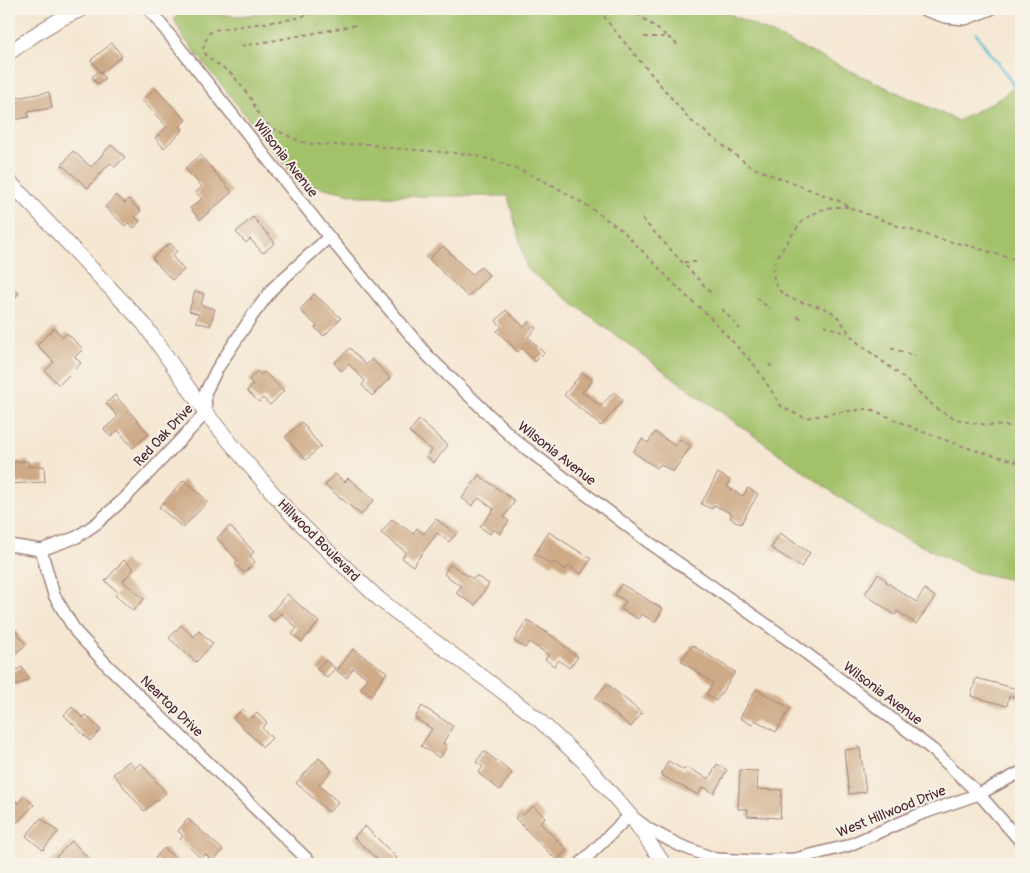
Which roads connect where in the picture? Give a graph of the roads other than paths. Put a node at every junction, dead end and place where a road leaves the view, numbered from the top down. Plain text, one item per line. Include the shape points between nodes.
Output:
1 (83, 9) edge
2 (149, 9) edge
3 (922, 9) edge
4 (991, 9) edge
5 (9, 53) edge
6 (9, 181) edge
7 (329, 237) junction
8 (206, 413) junction
9 (9, 545) edge
10 (41, 550) junction
11 (1021, 772) edge
12 (979, 794) junction
13 (630, 815) junction
14 (1021, 842) edge
15 (712, 862) edge
16 (312, 864) edge
17 (580, 864) edge
18 (664, 864) edge

1 - 5 street via 34,34
2 - 7 street, Wilsonia Avenue
3 - 4 street via 945,17 965,19
6 - 8 street, Hillwood Boulevard via 144,324
7 - 8 street, Red Oak Drive via 273,288 252,316 205,393
7 - 12 street, Wilsonia Avenue via 428,356 515,440 647,541 790,640 933,750
8 - 10 street, Red Oak Drive via 97,523 77,537
8 - 13 street, Hillwood Boulevard via 291,514 325,548 379,599 539,720 584,762
9 - 10 street, Red Oak Drive
10 - 16 street, Neartop Drive via 54,595 76,632
11 - 12 street, West Hillwood Drive
12 - 14 street, Wilsonia Avenue
12 - 15 street, West Hillwood Drive via 918,815 848,846 795,859
13 - 15 street, West Hillwood Drive via 650,830
13 - 17 street
13 - 18 street, Hillwood Boulevard

